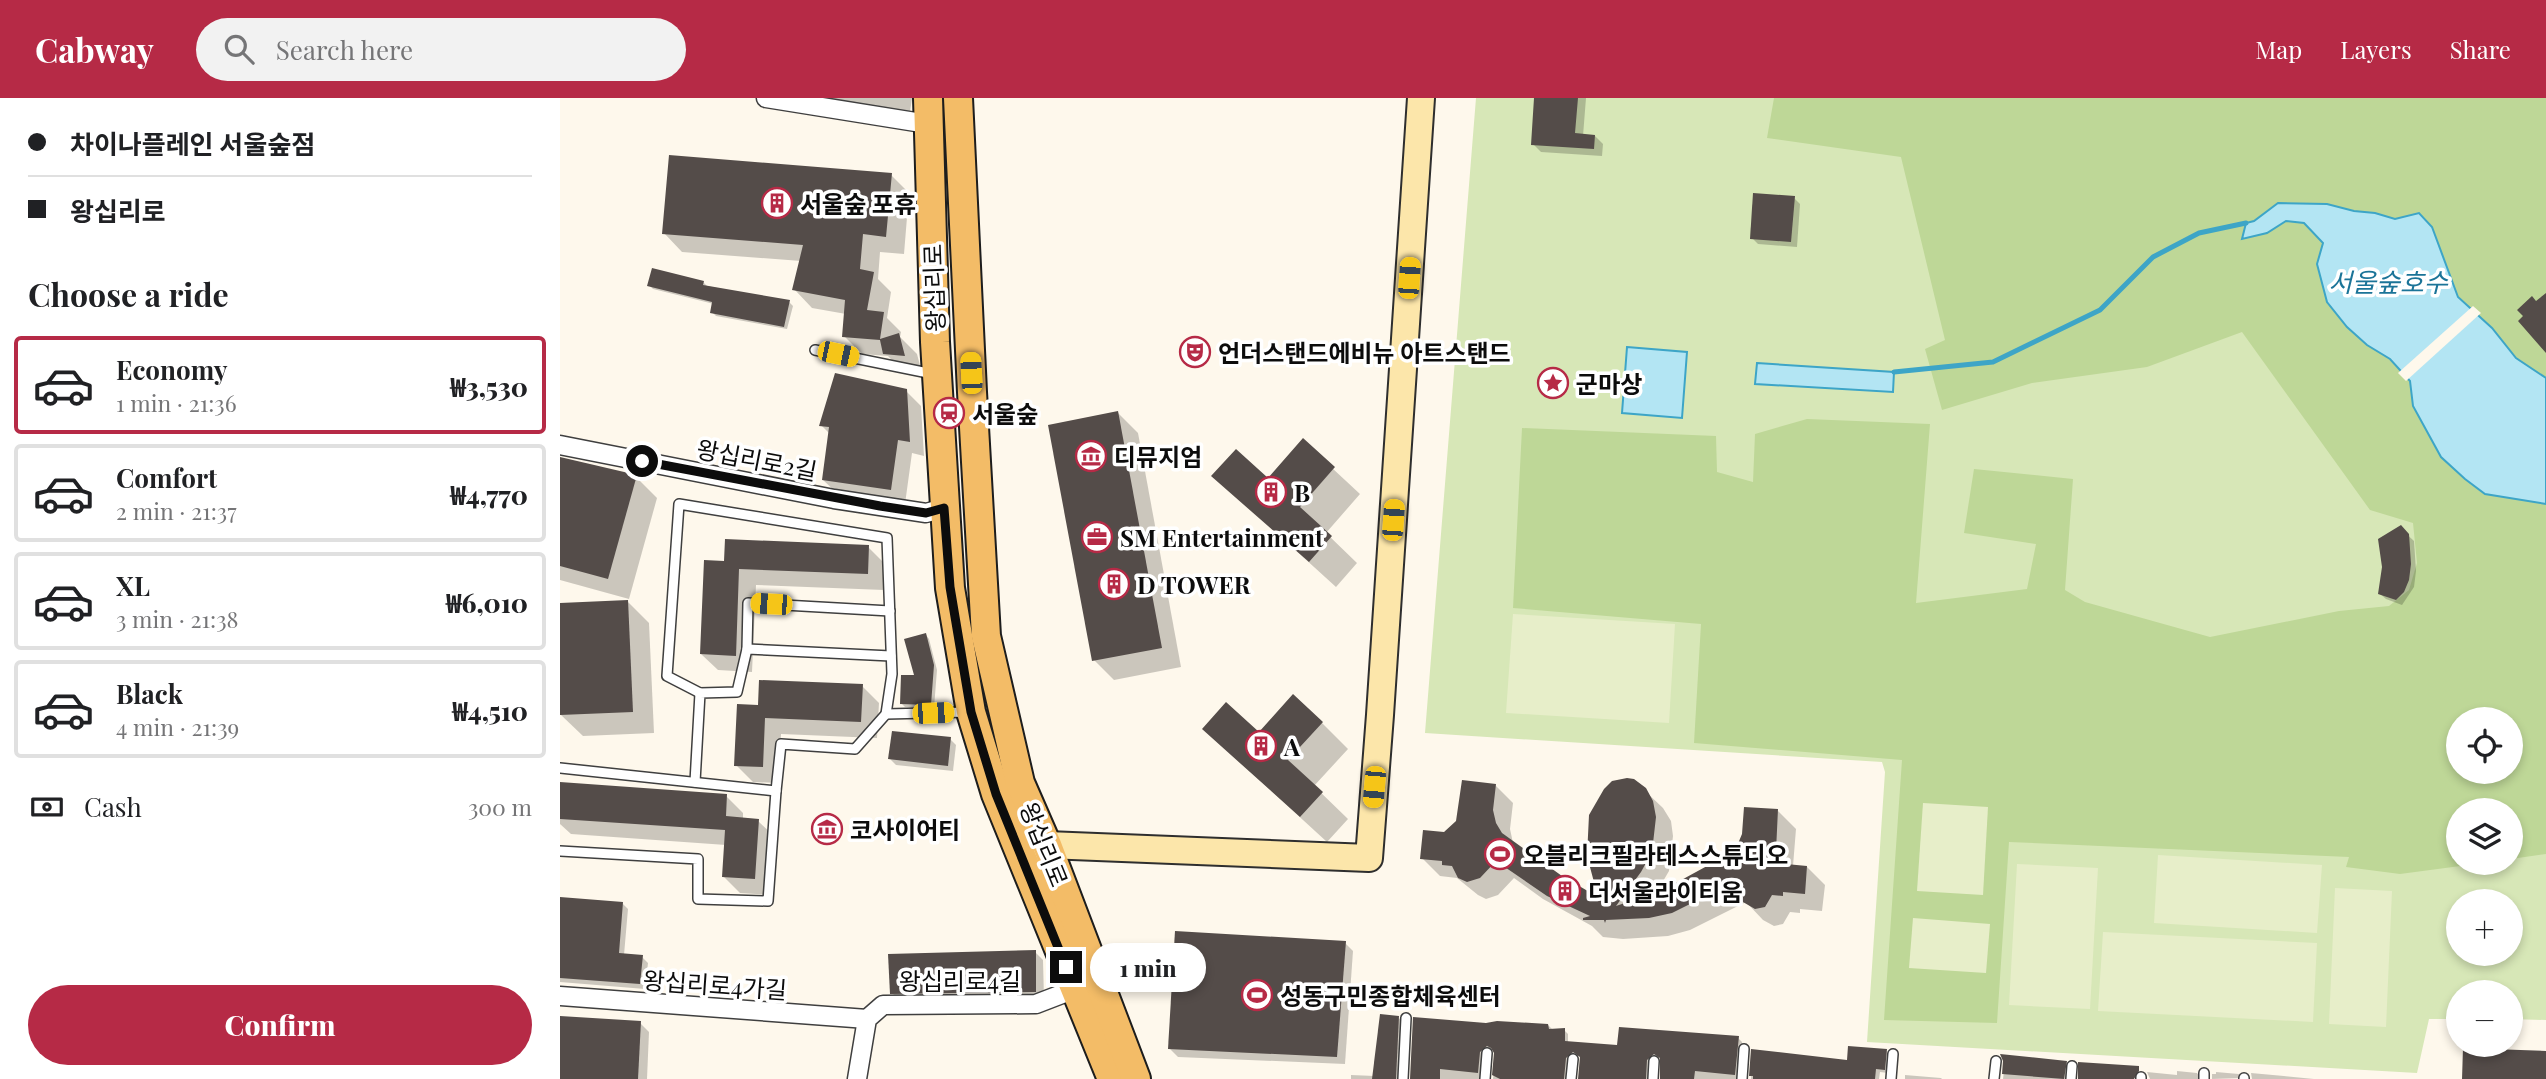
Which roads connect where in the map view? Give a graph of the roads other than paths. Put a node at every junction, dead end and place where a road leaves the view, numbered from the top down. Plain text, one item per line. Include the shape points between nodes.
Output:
1 (766, 98) edge
2 (958, 98) edge
3 (1421, 98) edge
4 (928, 111) edge
5 (815, 350) dead end
6 (939, 376) junction
7 (560, 445) edge
8 (944, 508) junction
9 (890, 611) junction
10 (747, 649) junction
11 (891, 656) junction
12 (700, 693) junction
13 (971, 712) junction
14 (886, 714) junction
15 (560, 768) edge
16 (695, 782) junction
17 (776, 791) junction
18 (1046, 845) junction
19 (560, 851) edge
20 (1020, 854) junction
21 (1075, 989) junction
22 (560, 996) edge
23 (1406, 1018) dead end
24 (867, 1020) junction
25 (1744, 1049) dead end
26 (1487, 1054) dead end
27 (1893, 1054) dead end
28 (1573, 1059) dead end
29 (1654, 1061) dead end
30 (1996, 1061) dead end
31 (2072, 1066) dead end
32 (857, 1079) edge
33 (1112, 1079) edge
34 (1136, 1079) edge
35 (1403, 1079) edge
36 (1485, 1079) edge
37 (1571, 1079) edge
38 (1653, 1079) edge
39 (1741, 1079) edge
40 (1891, 1079) edge
41 (1994, 1079) edge
42 (2071, 1079) edge

1 - 4 street
2 - 18 main road, 왕십리로 via 986,636 1020,783
3 - 18 street via 1369,858
4 - 6 main road, 왕십리로
5 - 6 lane
6 - 8 main road, 왕십리로
7 - 8 street, 왕십리로2길 via 834,499 926,513
8 - 13 main road, 왕십리로 via 950,587
9 - 10 lane via 748,603
9 - 11 lane
9 - 12 lane via 887,538 679,504 667,676
10 - 11 lane
10 - 12 lane via 737,692
11 - 14 lane
12 - 16 lane
13 - 14 lane
13 - 20 main road, 왕십리로
14 - 17 lane via 855,749 782,744
15 - 16 lane
16 - 17 lane
17 - 19 lane via 768,901 698,899 698,859
18 - 20 street
18 - 34 main road, 왕십리로
20 - 21 main road, 왕십리로
21 - 24 street, 왕십리로4길 via 1036,1004 883,1006
21 - 33 main road, 왕십리로
22 - 24 street, 왕십리로4가길
23 - 35 lane
24 - 32 street
25 - 39 lane
26 - 36 lane
27 - 40 lane
28 - 37 lane
29 - 38 lane
30 - 41 lane
31 - 42 lane

